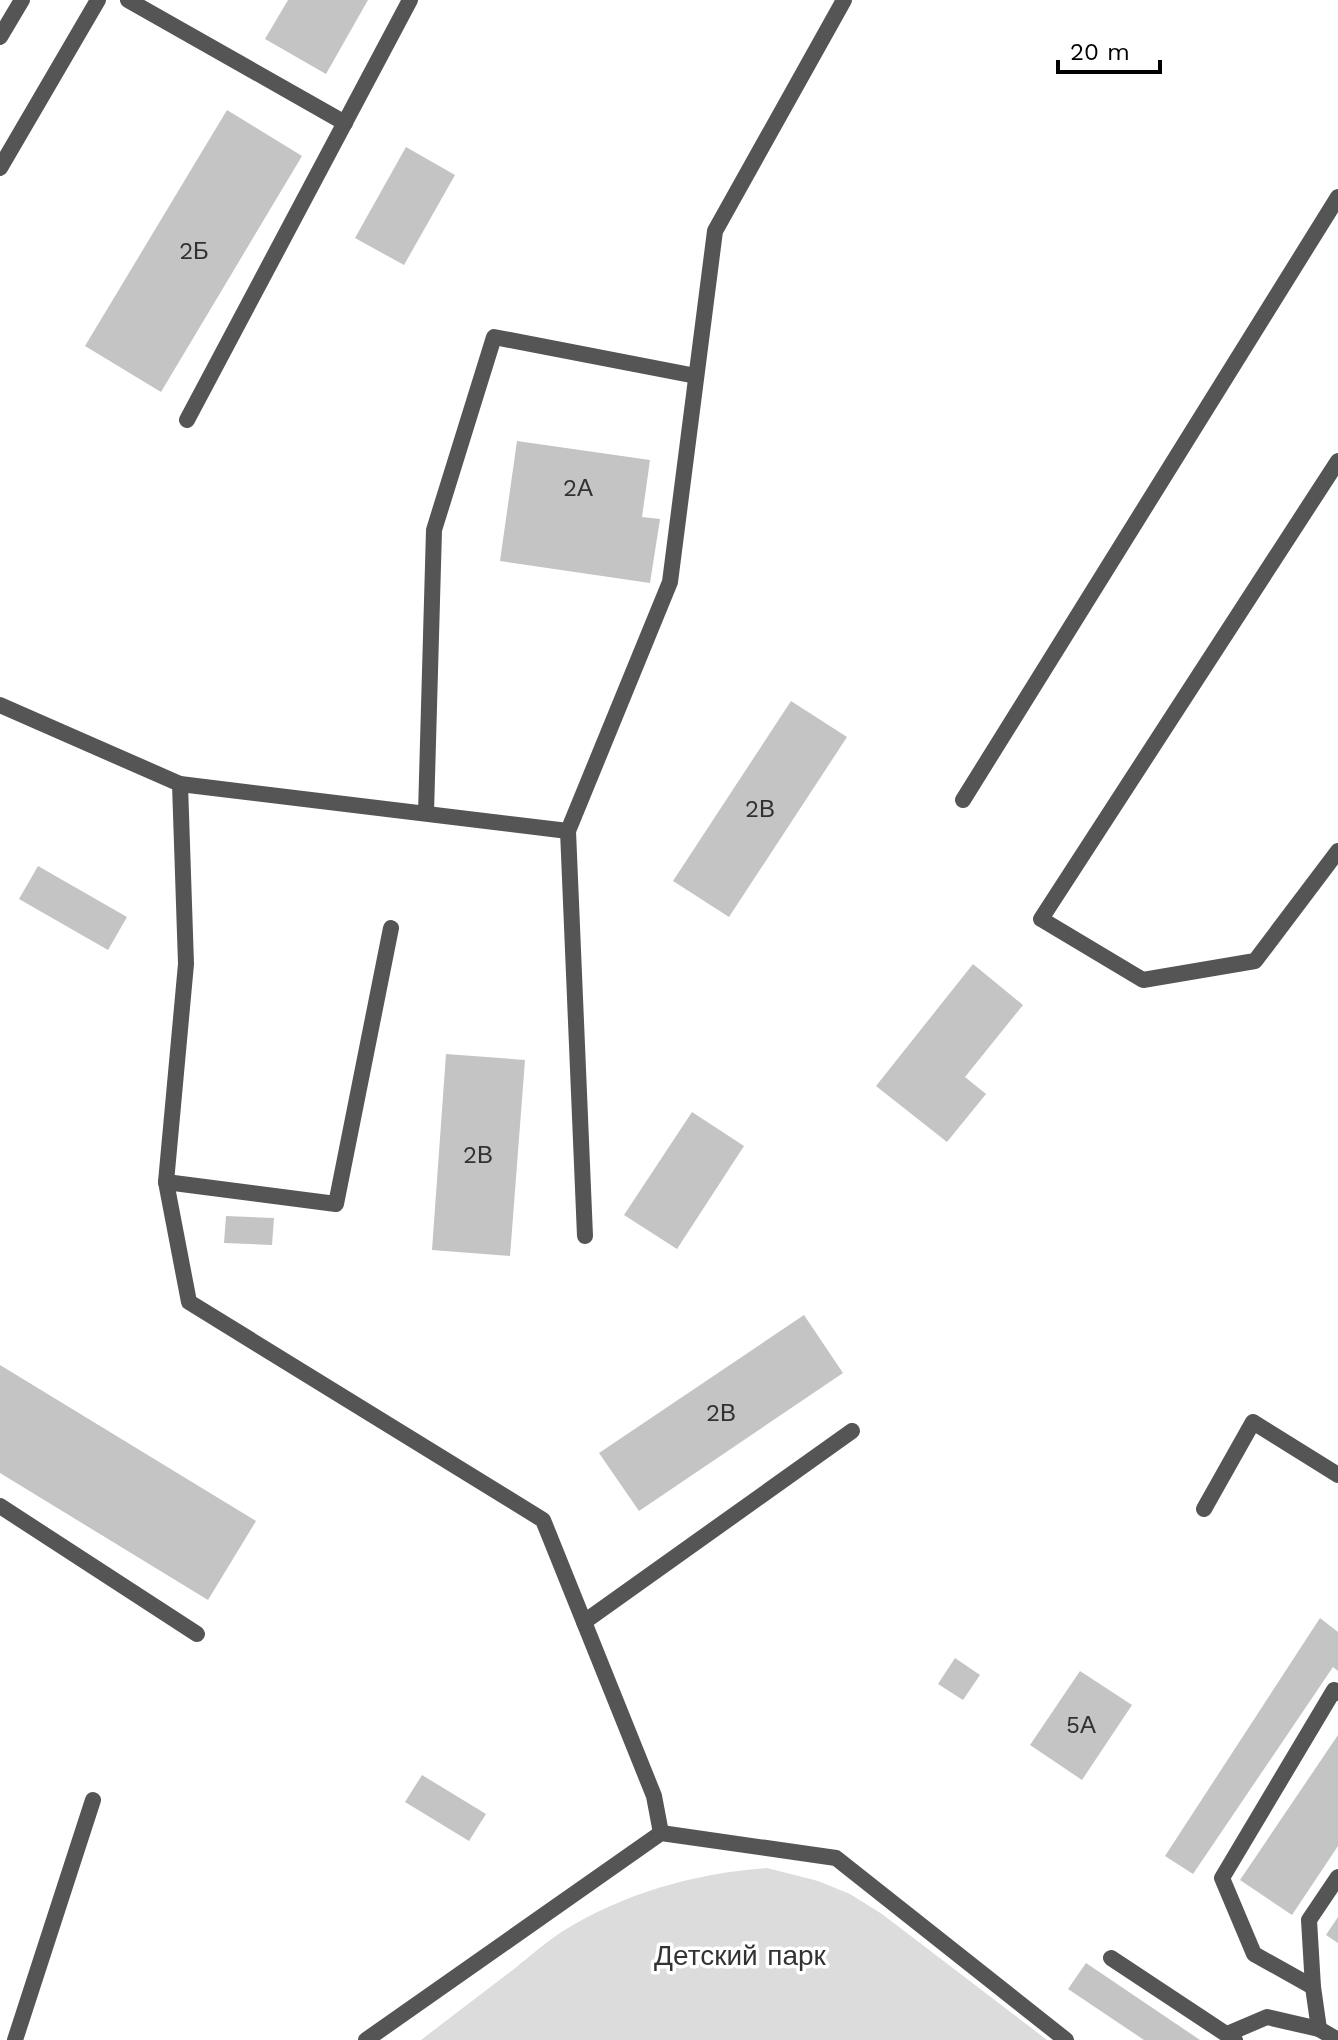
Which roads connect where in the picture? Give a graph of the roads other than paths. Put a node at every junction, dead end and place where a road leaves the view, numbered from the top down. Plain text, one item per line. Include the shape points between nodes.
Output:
1 (22, 0) edge
2 (98, 0) edge
3 (128, 0) edge
4 (410, 0) edge
5 (844, 0) edge
6 (0, 37) edge
7 (345, 123) junction
8 (0, 168) edge
9 (1338, 197) edge
10 (696, 376) junction
11 (187, 420) dead end
12 (1338, 461) edge
13 (0, 705) edge
14 (180, 784) junction
15 (963, 800) dead end
16 (426, 813) junction
17 (568, 831) junction
18 (1338, 851) edge
19 (391, 928) dead end
20 (166, 1182) junction
21 (585, 1236) dead end
22 (852, 1431) dead end
23 (1336, 1471) edge
24 (0, 1506) edge
25 (1204, 1509) dead end
26 (584, 1622) junction
27 (197, 1634) dead end
28 (1338, 1693) edge
29 (93, 1800) dead end
30 (661, 1833) junction
31 (1338, 1877) edge
32 (1111, 1958) dead end
33 (1313, 1987) junction
34 (1319, 2029) junction
35 (1231, 2037) edge
36 (15, 2040) edge
37 (366, 2040) edge
38 (1066, 2040) edge
39 (1338, 2040) edge

1 - 6 lane
2 - 8 lane
3 - 7 lane
4 - 7 lane
5 - 10 lane via 715,231
7 - 11 lane
9 - 15 lane
10 - 16 lane via 494,337 434,530
10 - 17 lane via 670,582
12 - 18 lane via 1041,919 1143,980 1255,961
13 - 14 lane
14 - 16 lane
14 - 20 lane via 186,964
16 - 17 lane
17 - 21 lane
19 - 20 lane via 336,1204
20 - 26 lane via 189,1302 543,1520
22 - 26 lane
23 - 25 lane via 1253,1422
24 - 27 lane
26 - 30 lane via 654,1796
28 - 33 lane via 1334,1690 1222,1878 1254,1954
29 - 36 lane
30 - 37 lane
30 - 38 lane via 836,1858
31 - 33 lane via 1309,1920
32 - 35 lane
33 - 34 lane
34 - 35 lane via 1267,2017
34 - 39 lane

